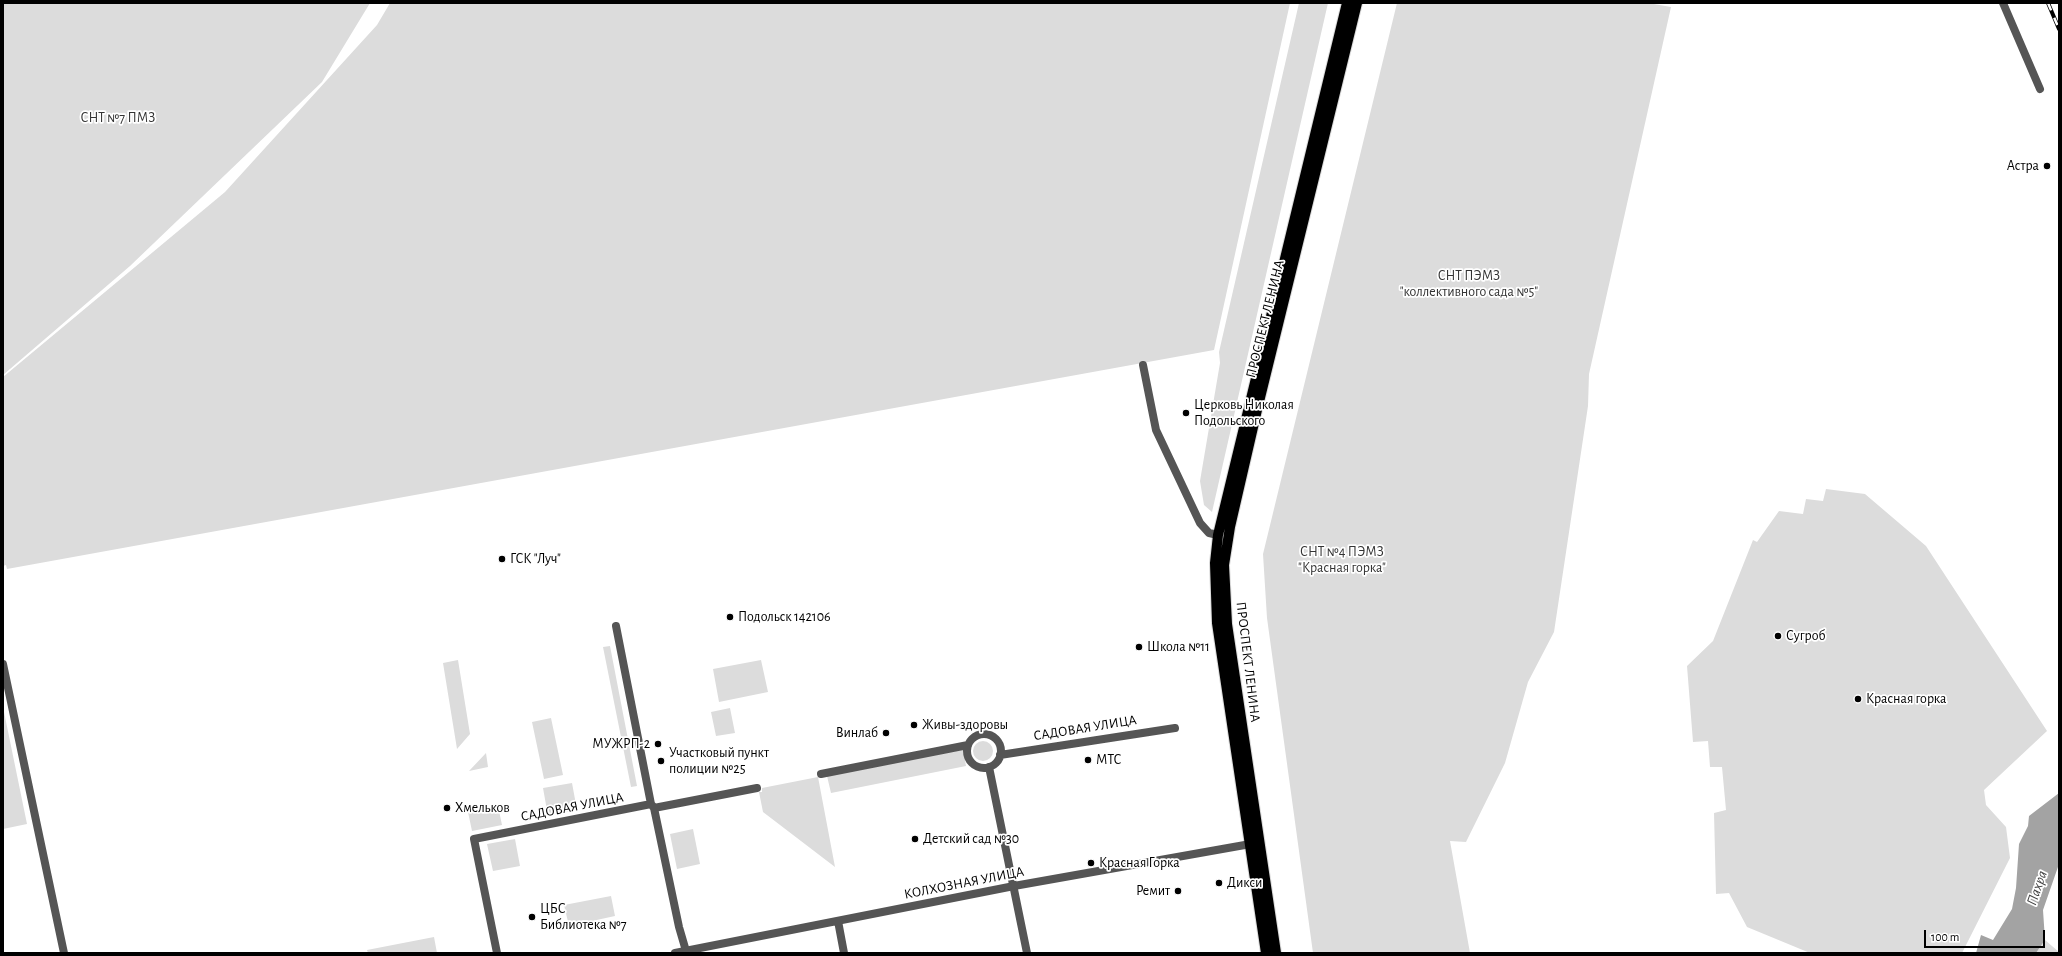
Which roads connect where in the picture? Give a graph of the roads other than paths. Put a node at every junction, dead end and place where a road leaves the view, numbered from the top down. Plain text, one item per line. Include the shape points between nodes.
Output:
1 (1347, 3) edge
2 (1357, 3) edge
3 (2003, 3) edge
4 (2040, 89) dead end
5 (1143, 365) dead end
6 (1218, 535) junction
7 (616, 626) dead end
8 (3, 664) edge
9 (1175, 728) dead end
10 (968, 745) junction
11 (1000, 755) junction
12 (989, 767) junction
13 (821, 774) dead end
14 (757, 788) dead end
15 (653, 806) junction
16 (1254, 844) junction
17 (1014, 886) junction
18 (838, 921) junction
19 (63, 949) edge
20 (686, 951) junction
21 (497, 953) edge
22 (675, 953) edge
23 (844, 953) edge
24 (1027, 953) edge
25 (1266, 953) edge
26 (1276, 953) edge

1 - 6 main road, ПРОСПЕКТ ЛЕНИНА
2 - 16 main road, ПРОСПЕКТ ЛЕНИНА via 1250,439 1224,565 1227,624
3 - 4 street
5 - 6 street via 1156,430 1200,523 1209,533
6 - 16 main road, ПРОСПЕКТ ЛЕНИНА via 1215,563 1217,623
7 - 15 street
8 - 19 street
9 - 11 street, САДОВАЯ УЛИЦА
10 - 11 street via 980,735 991,736 999,744
10 - 12 street via 967,756 973,765
10 - 13 street
11 - 12 street
12 - 17 street
14 - 15 street, САДОВАЯ УЛИЦА
15 - 20 street
15 - 21 street, САДОВАЯ УЛИЦА via 474,839
16 - 17 street, КОЛХОЗНАЯ УЛИЦА
16 - 25 main road, ПРОСПЕКТ ЛЕНИНА
16 - 26 main road, ПРОСПЕКТ ЛЕНИНА
17 - 18 street, КОЛХОЗНАЯ УЛИЦА
17 - 24 street
18 - 20 street, КОЛХОЗНАЯ УЛИЦА
18 - 23 street
20 - 22 street, КОЛХОЗНАЯ УЛИЦА

